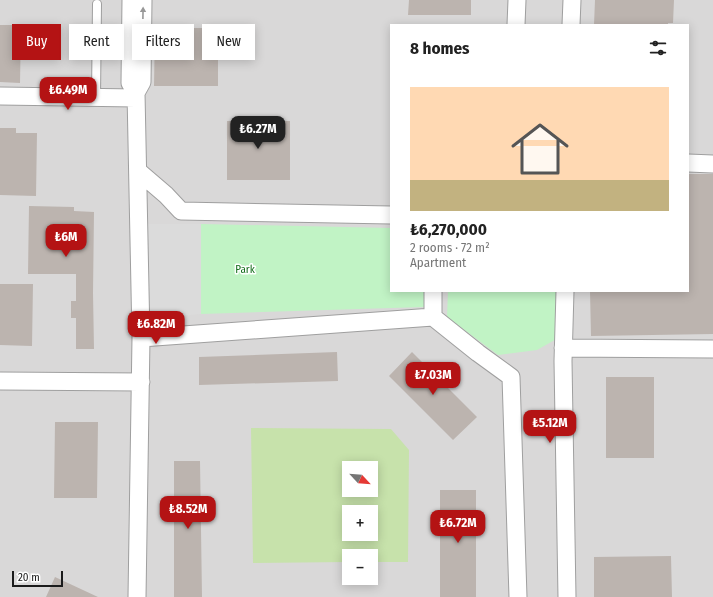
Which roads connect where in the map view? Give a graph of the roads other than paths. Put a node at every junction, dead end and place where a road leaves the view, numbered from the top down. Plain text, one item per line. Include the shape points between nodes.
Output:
1 (131, 0) edge
2 (143, 0) edge
3 (517, 0) edge
4 (572, 0) edge
5 (97, 4) dead end
6 (516, 24) edge
7 (571, 24) edge
8 (0, 96) edge
9 (136, 96) junction
10 (96, 98) junction
11 (689, 163) edge
12 (713, 164) edge
13 (138, 171) junction
14 (390, 215) edge
15 (433, 292) edge
16 (565, 292) edge
17 (433, 317) junction
18 (141, 338) junction
19 (563, 348) junction
20 (713, 349) edge
21 (0, 381) edge
22 (141, 382) junction
23 (137, 597) edge
24 (518, 597) edge
25 (567, 597) edge

1 - 9 street via 130,83
9 -> 2 street via 142,82
3 - 6 street
4 - 7 street
5 - 10 lane
8 - 10 street
9 - 10 street
9 - 13 street
11 - 12 street
13 - 14 street via 181,211
13 - 18 street
15 - 17 street
16 - 19 street
17 - 18 street
17 - 24 street via 511,377
18 - 22 street
19 - 20 street
19 - 25 street
21 - 22 street
22 - 23 street

